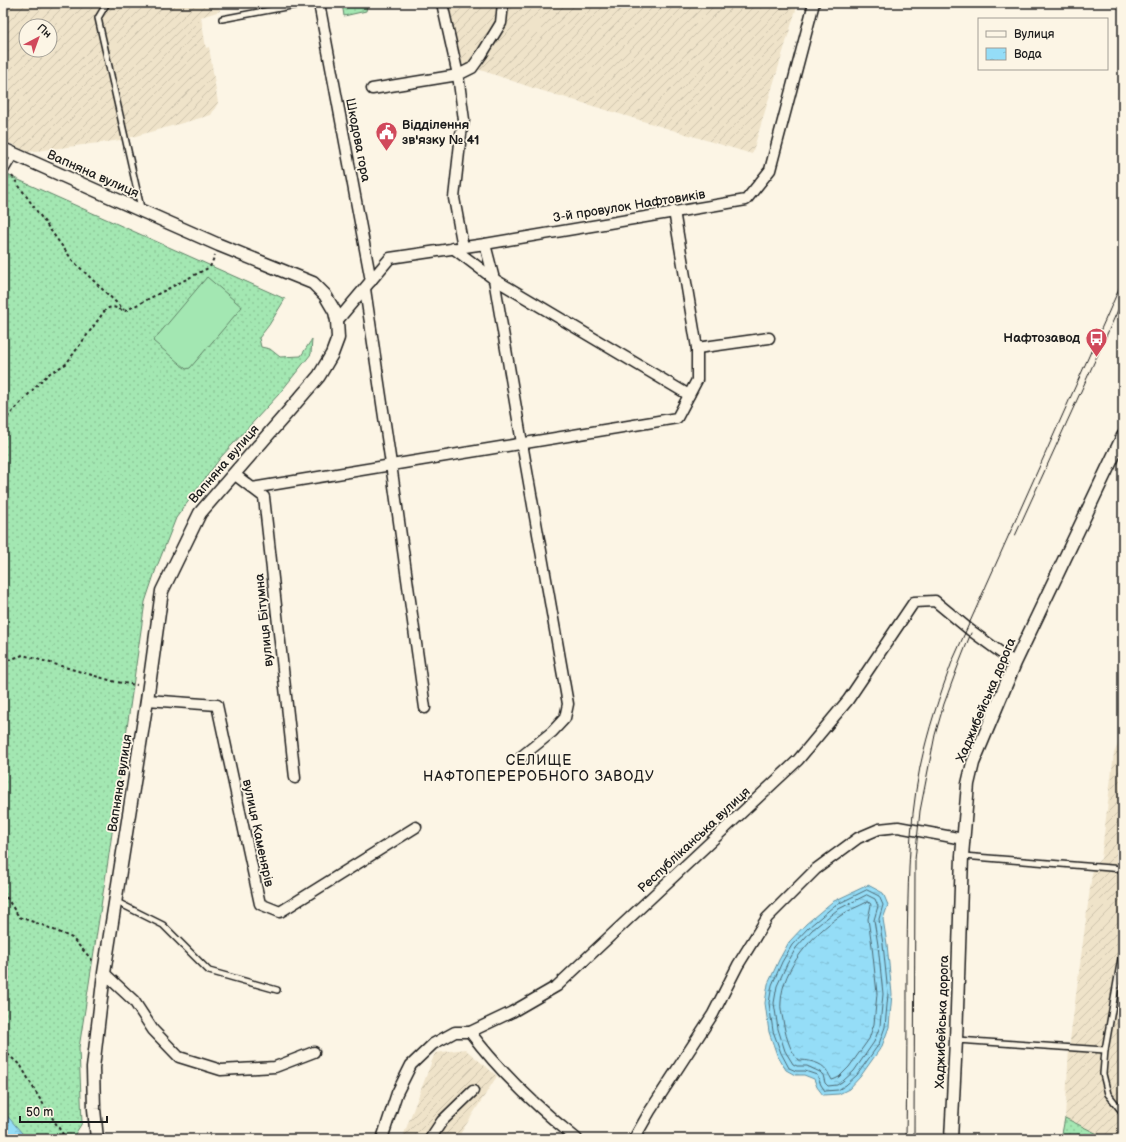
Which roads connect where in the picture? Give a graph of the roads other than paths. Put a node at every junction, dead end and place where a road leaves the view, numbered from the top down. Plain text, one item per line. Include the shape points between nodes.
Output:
1 (107, 3) edge
2 (307, 3) edge
3 (319, 3) edge
4 (442, 3) edge
5 (503, 3) edge
6 (814, 3) edge
7 (222, 19) dead end
8 (458, 75) junction
9 (372, 89) dead end
10 (3, 149) edge
11 (16, 154) junction
12 (3, 174) edge
13 (142, 211) junction
14 (674, 211) junction
15 (485, 244) junction
16 (463, 247) junction
17 (453, 248) junction
18 (494, 279) junction
19 (368, 285) junction
20 (337, 321) junction
21 (769, 338) dead end
22 (697, 348) junction
23 (689, 395) junction
24 (1123, 436) edge
25 (522, 443) junction
26 (391, 464) junction
27 (234, 474) junction
28 (252, 488) junction
29 (1015, 664) junction
30 (147, 700) junction
31 (425, 708) dead end
32 (522, 756) dead end
33 (295, 778) dead end
34 (416, 827) dead end
35 (963, 839) junction
36 (962, 856) junction
37 (1123, 869) edge
38 (114, 901) junction
39 (1123, 947) edge
40 (104, 973) junction
41 (277, 990) dead end
42 (470, 1032) junction
43 (956, 1040) junction
44 (1105, 1050) junction
45 (314, 1052) dead end
46 (473, 1091) dead end
47 (1123, 1113) edge
48 (97, 1139) edge
49 (382, 1139) edge
50 (430, 1139) edge
51 (577, 1139) edge
52 (634, 1139) edge
53 (950, 1139) edge

1 - 13 lane via 98,18
2 - 7 lane
3 - 19 street, Шкодова гора
4 - 8 street
5 - 8 street via 501,23 482,54 472,68
6 - 14 street, 3-й провулок Нафтовиків via 770,170 746,200
8 - 9 street
8 - 16 street via 464,120 454,198
10 - 11 street, Вапняна вулиця
11 - 12 lane
11 - 13 street, Вапняна вулиця
13 - 20 street, Вапняна вулиця via 313,283 325,295
14 - 15 street, 3-й провулок Нафтовиків
14 - 22 street
15 - 16 street, 3-й провулок Нафтовиків
15 - 18 street
16 - 17 street, 3-й провулок Нафтовиків
17 - 18 street
17 - 19 street, 3-й провулок Нафтовиків via 390,258
18 - 23 street
18 - 25 street
19 - 20 street, 3-й провулок Нафтовиків
19 - 26 street, Шкодова гора
20 - 27 street, Вапняна вулиця via 338,338 319,376
21 - 22 street
22 - 23 street via 697,380
23 - 25 street via 676,418
24 - 29 street, Хаджибейська дорога
25 - 26 street
25 - 32 street via 568,704 565,718
26 - 28 street
26 - 31 street, Шкодова гора
27 - 28 street, вулиця Бітумна
27 - 30 street, Вапняна вулиця via 200,513 162,592
28 - 33 street, вулиця Бітумна via 264,497
29 - 35 street, Хаджибейська дорога via 973,763 968,784
29 - 42 street, Республіканська вулиця via 935,601 914,602 848,700 798,760 557,986
30 - 34 street, вулиця Каменярів via 217,705 260,904 280,912
30 - 38 street, Вапняна вулиця
35 - 36 street, Хаджибейська дорога
35 - 52 street via 898,827 879,828 858,838 816,869 767,918 738,965 713,1014
36 - 37 lane
36 - 43 street, Хаджибейська дорога
38 - 40 street, Вапняна вулиця
38 - 41 lane via 163,925 209,972
39 - 44 lane
40 - 45 street via 134,1001 153,1030 179,1057 221,1070 275,1067
40 - 48 street, Вапняна вулиця via 93,1068
42 - 49 street, Республіканська вулиця via 455,1032 432,1044 410,1065 397,1093
42 - 51 street via 521,1090
43 - 44 lane
43 - 53 street, Хаджибейська дорога
44 - 47 lane via 1103,1074 1108,1094
46 - 50 street via 442,1121

